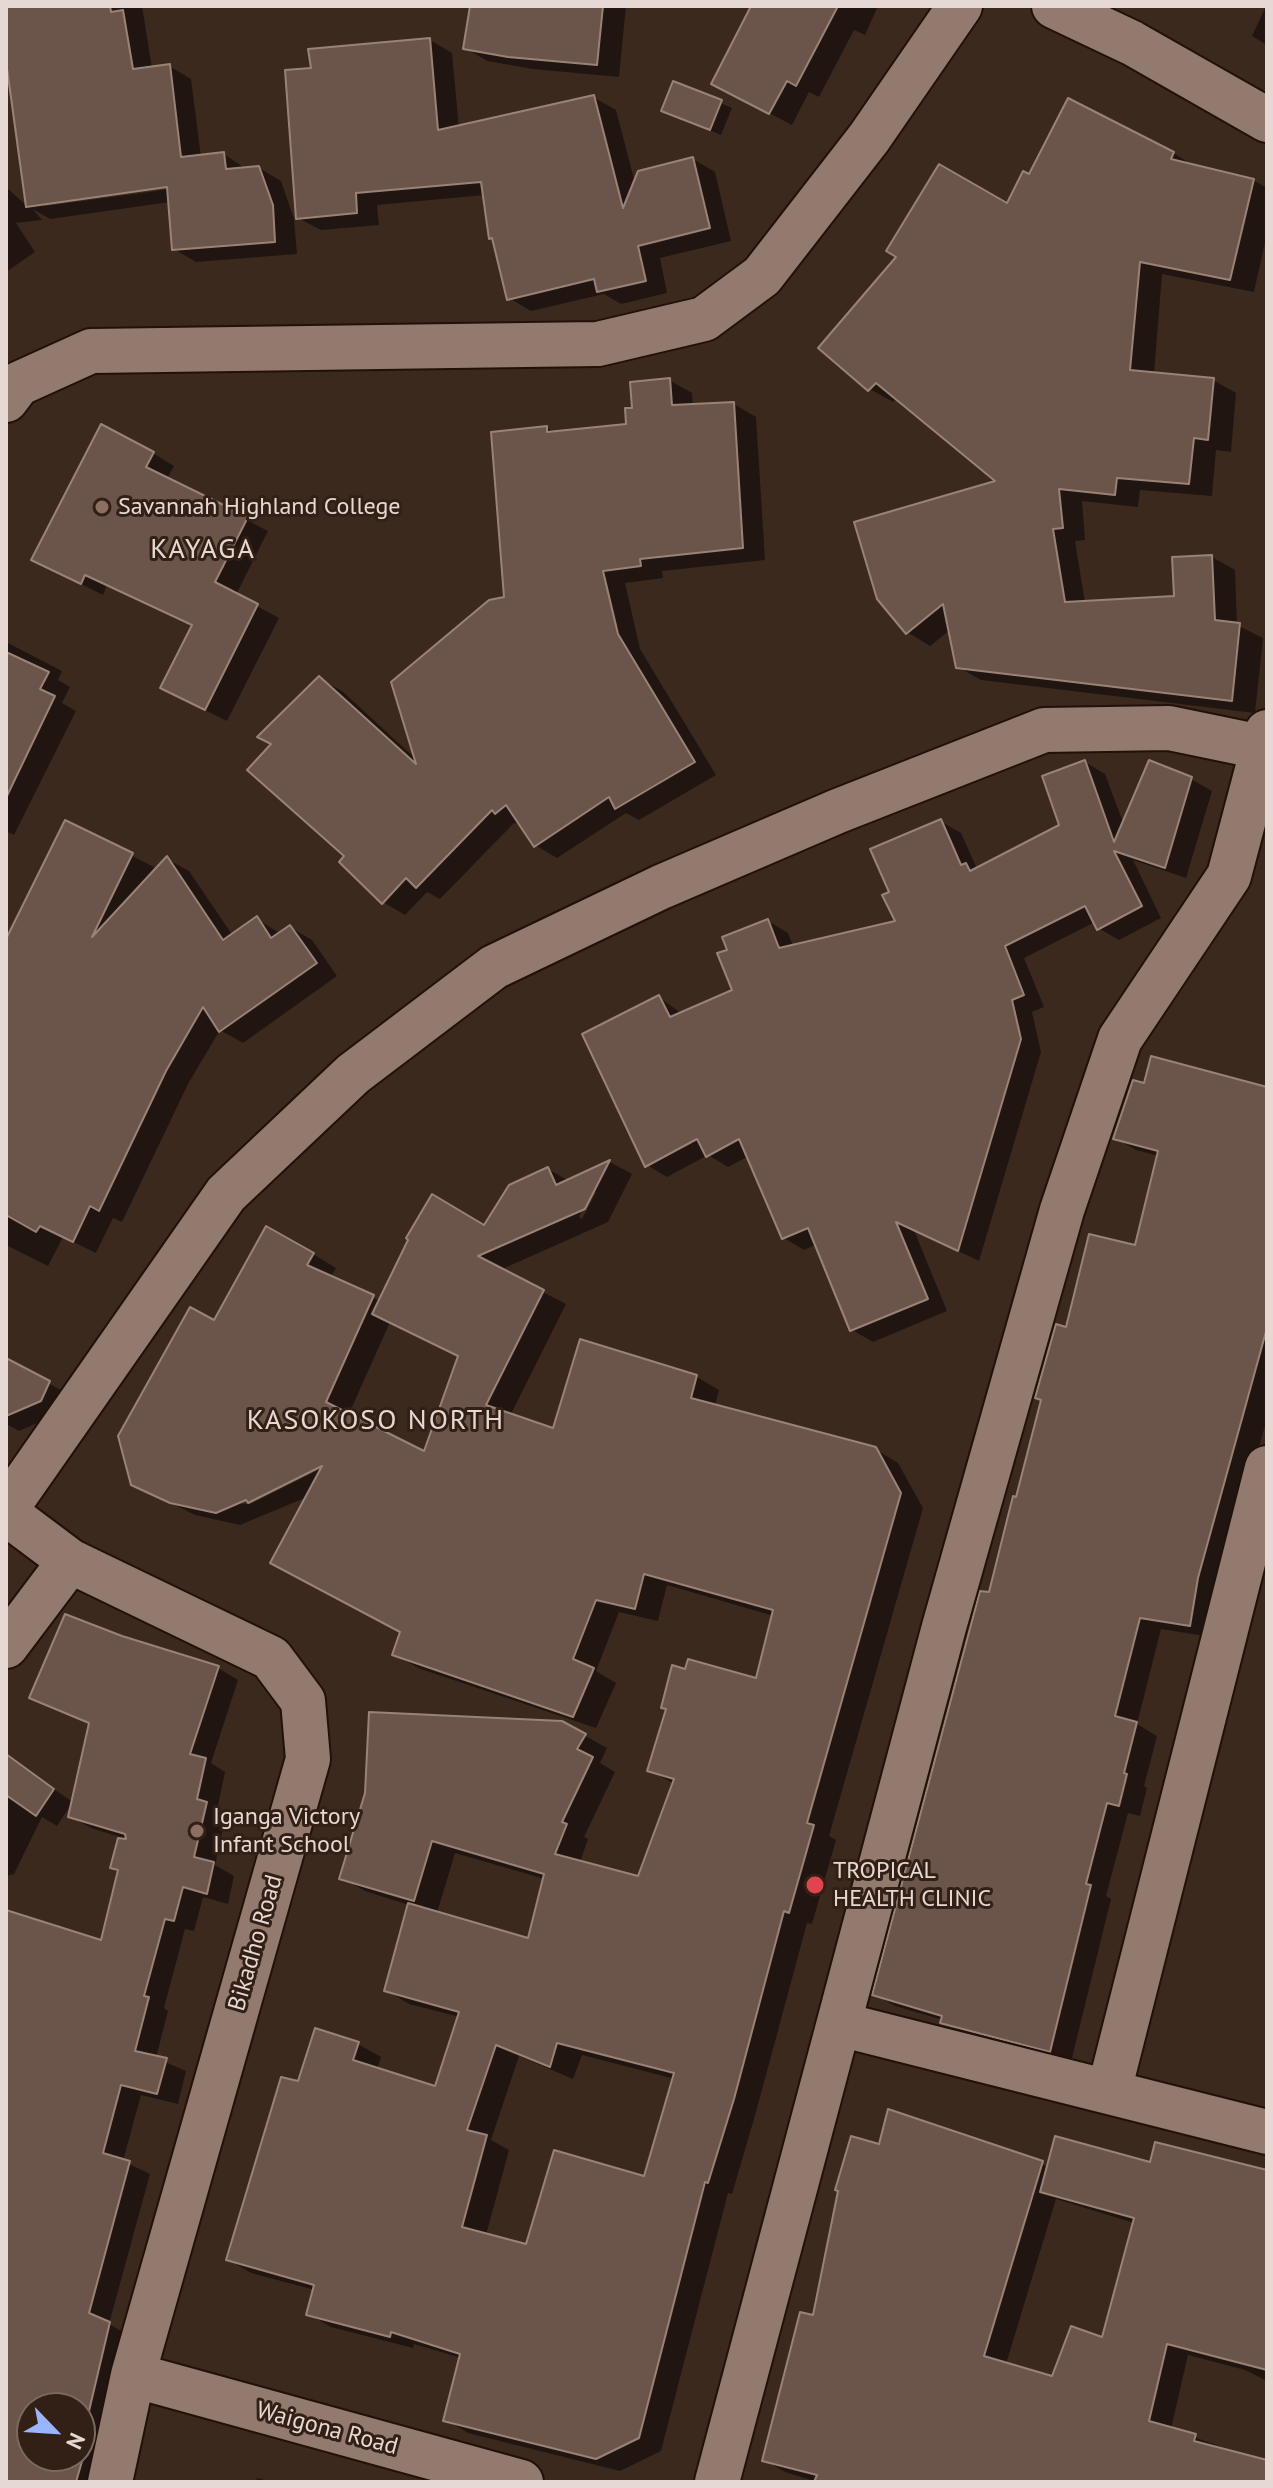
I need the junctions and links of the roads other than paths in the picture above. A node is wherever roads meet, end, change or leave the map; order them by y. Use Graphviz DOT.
graph roads {
  1 [pos="960,6"];
  2 [pos="1054,6"];
  3 [pos="1267,120"];
  4 [pos="6,400"];
  5 [pos="1264,740"];
  6 [pos="1267,1468"];
  7 [pos="6,1511"];
  8 [pos="70,1561"];
  9 [pos="6,1646"];
  10 [pos="839,2024"];
  11 [pos="1109,2091"];
  12 [pos="1267,2132"];
  13 [pos="133,2375"];
  14 [pos="110,2482"];
  15 [pos="521,2482"];
  16 [pos="717,2482"];
  1 -- 4 [label="street"];
  2 -- 3 [label="street"];
  5 -- 7 [label="street"];
  5 -- 10 [label="street"];
  6 -- 11 [label="street"];
  7 -- 8 [label="street, Bikadho Road"];
  8 -- 9 [label="street"];
  8 -- 13 [label="street, Bikadho Road"];
  10 -- 11 [label="street"];
  10 -- 16 [label="street"];
  11 -- 12 [label="street"];
  13 -- 14 [label="street, Bikadho Road"];
  13 -- 15 [label="street, Waigona Road"];
}
